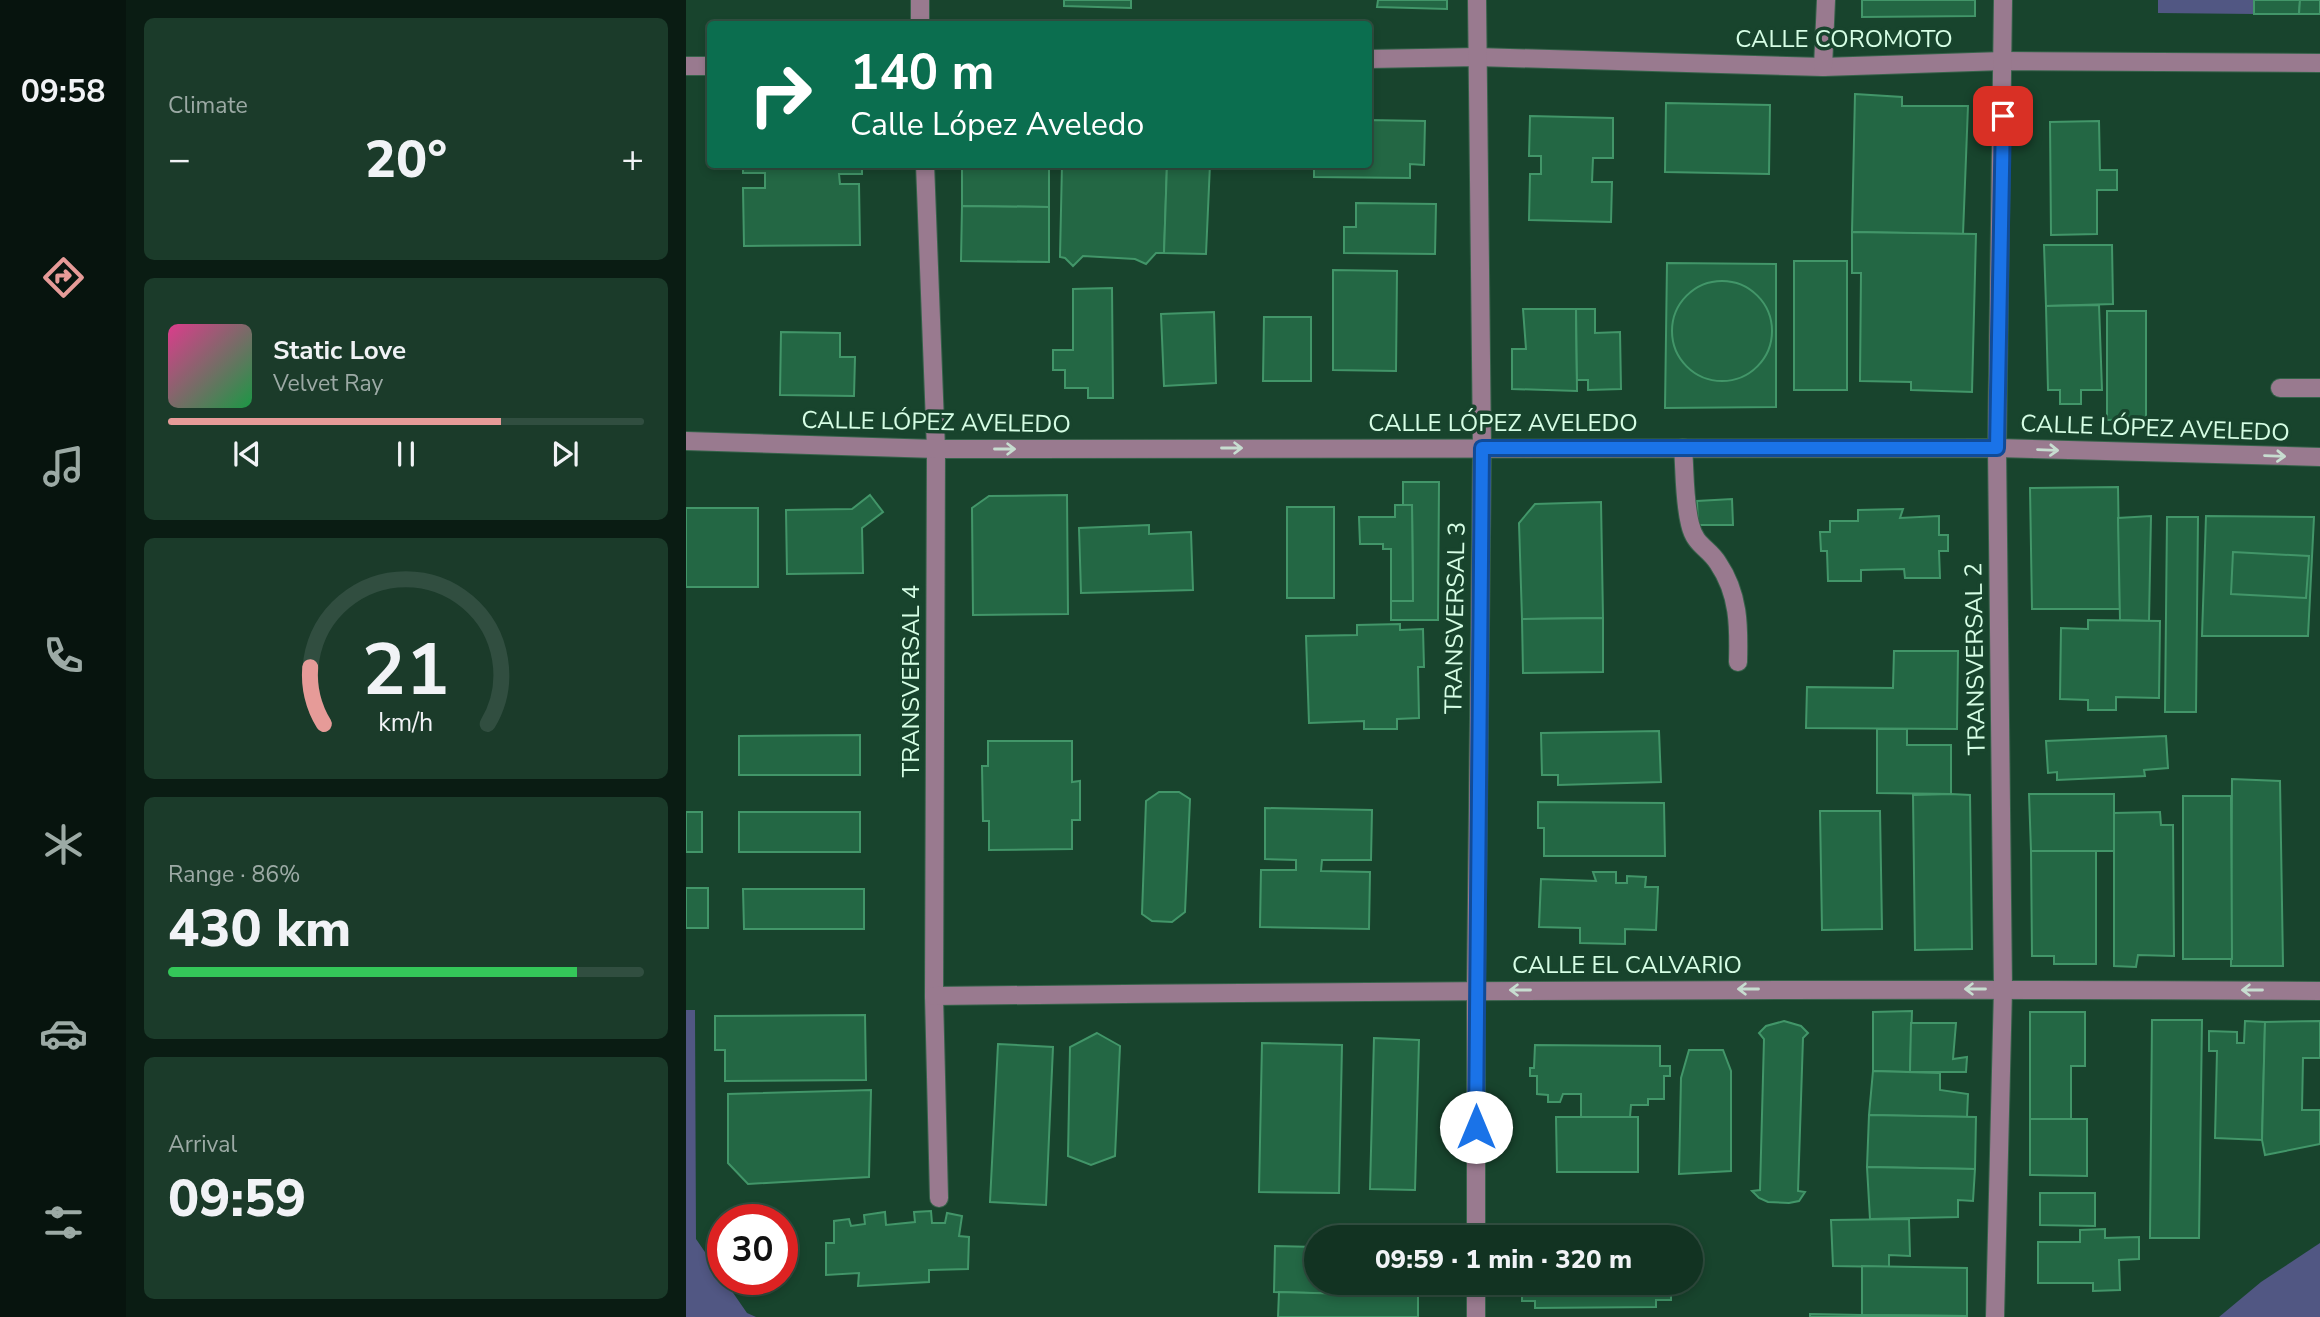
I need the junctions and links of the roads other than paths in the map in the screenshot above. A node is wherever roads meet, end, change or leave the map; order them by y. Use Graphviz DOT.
graph roads {
  1 [pos="920,0"];
  2 [pos="1477,0"];
  3 [pos="1826,0"];
  4 [pos="2003,0"];
  5 [pos="920,21"];
  6 [pos="1477,57"];
  7 [pos="1372,59"];
  8 [pos="2003,61"];
  9 [pos="2320,63"];
  10 [pos="686,66"];
  11 [pos="707,66"];
  12 [pos="1823,67"];
  13 [pos="925,168"];
  14 [pos="2280,388"];
  15 [pos="2320,388"];
  16 [pos="686,441"];
  17 [pos="1482,448"];
  18 [pos="1683,448"];
  19 [pos="1997,448"];
  20 [pos="936,449"];
  21 [pos="2320,457"];
  22 [pos="1738,662"];
  23 [pos="2003,989"];
  24 [pos="1476,990"];
  25 [pos="2320,991"];
  26 [pos="934,996"];
  27 [pos="939,1198"];
  28 [pos="1476,1225"];
  29 [pos="1476,1295"];
  30 [pos="1476,1317"];
  31 [pos="1995,1317"];
  1 -- 5 [label="street"];
  2 -- 6 [label="street, TRANSVERSAL 3"];
  3 -- 12 [label="street"];
  4 -- 8 [label="street, TRANSVERSAL 2"];
  6 -- 7 [label="street, CALLE COROMOTO"];
  6 -- 12 [label="street, CALLE COROMOTO"];
  6 -- 17 [label="street, TRANSVERSAL 3"];
  8 -- 9 [label="street, CALLE COROMOTO"];
  8 -- 12 [label="street, CALLE COROMOTO"];
  8 -- 19 [label="street, TRANSVERSAL 2"];
  10 -- 11 [label="street"];
  13 -- 20 [label="street, TRANSVERSAL 4"];
  14 -- 15 [label="street"];
  16 -- 20 [label="street, CALLE LÓPEZ AVELEDO"];
  17 -- 18 [label="street, CALLE LÓPEZ AVELEDO"];
  20 -- 17 [label="street, CALLE LÓPEZ AVELEDO, one-way"];
  17 -- 24 [label="street, TRANSVERSAL 3"];
  18 -- 19 [label="street, CALLE LÓPEZ AVELEDO"];
  18 -- 22 [label="street"];
  19 -- 21 [label="street, CALLE LÓPEZ AVELEDO, one-way"];
  19 -- 23 [label="street, TRANSVERSAL 2"];
  20 -- 26 [label="street, TRANSVERSAL 4"];
  23 -- 24 [label="street, CALLE EL CALVARIO, one-way"];
  25 -- 23 [label="street, CALLE EL CALVARIO, one-way"];
  23 -- 31 [label="street, TRANSVERSAL 2"];
  24 -- 26 [label="street, CALLE EL CALVARIO"];
  24 -- 28 [label="street, TRANSVERSAL 3"];
  26 -- 27 [label="street, TRANSVERSAL 4"];
  29 -- 30 [label="street"];
}
